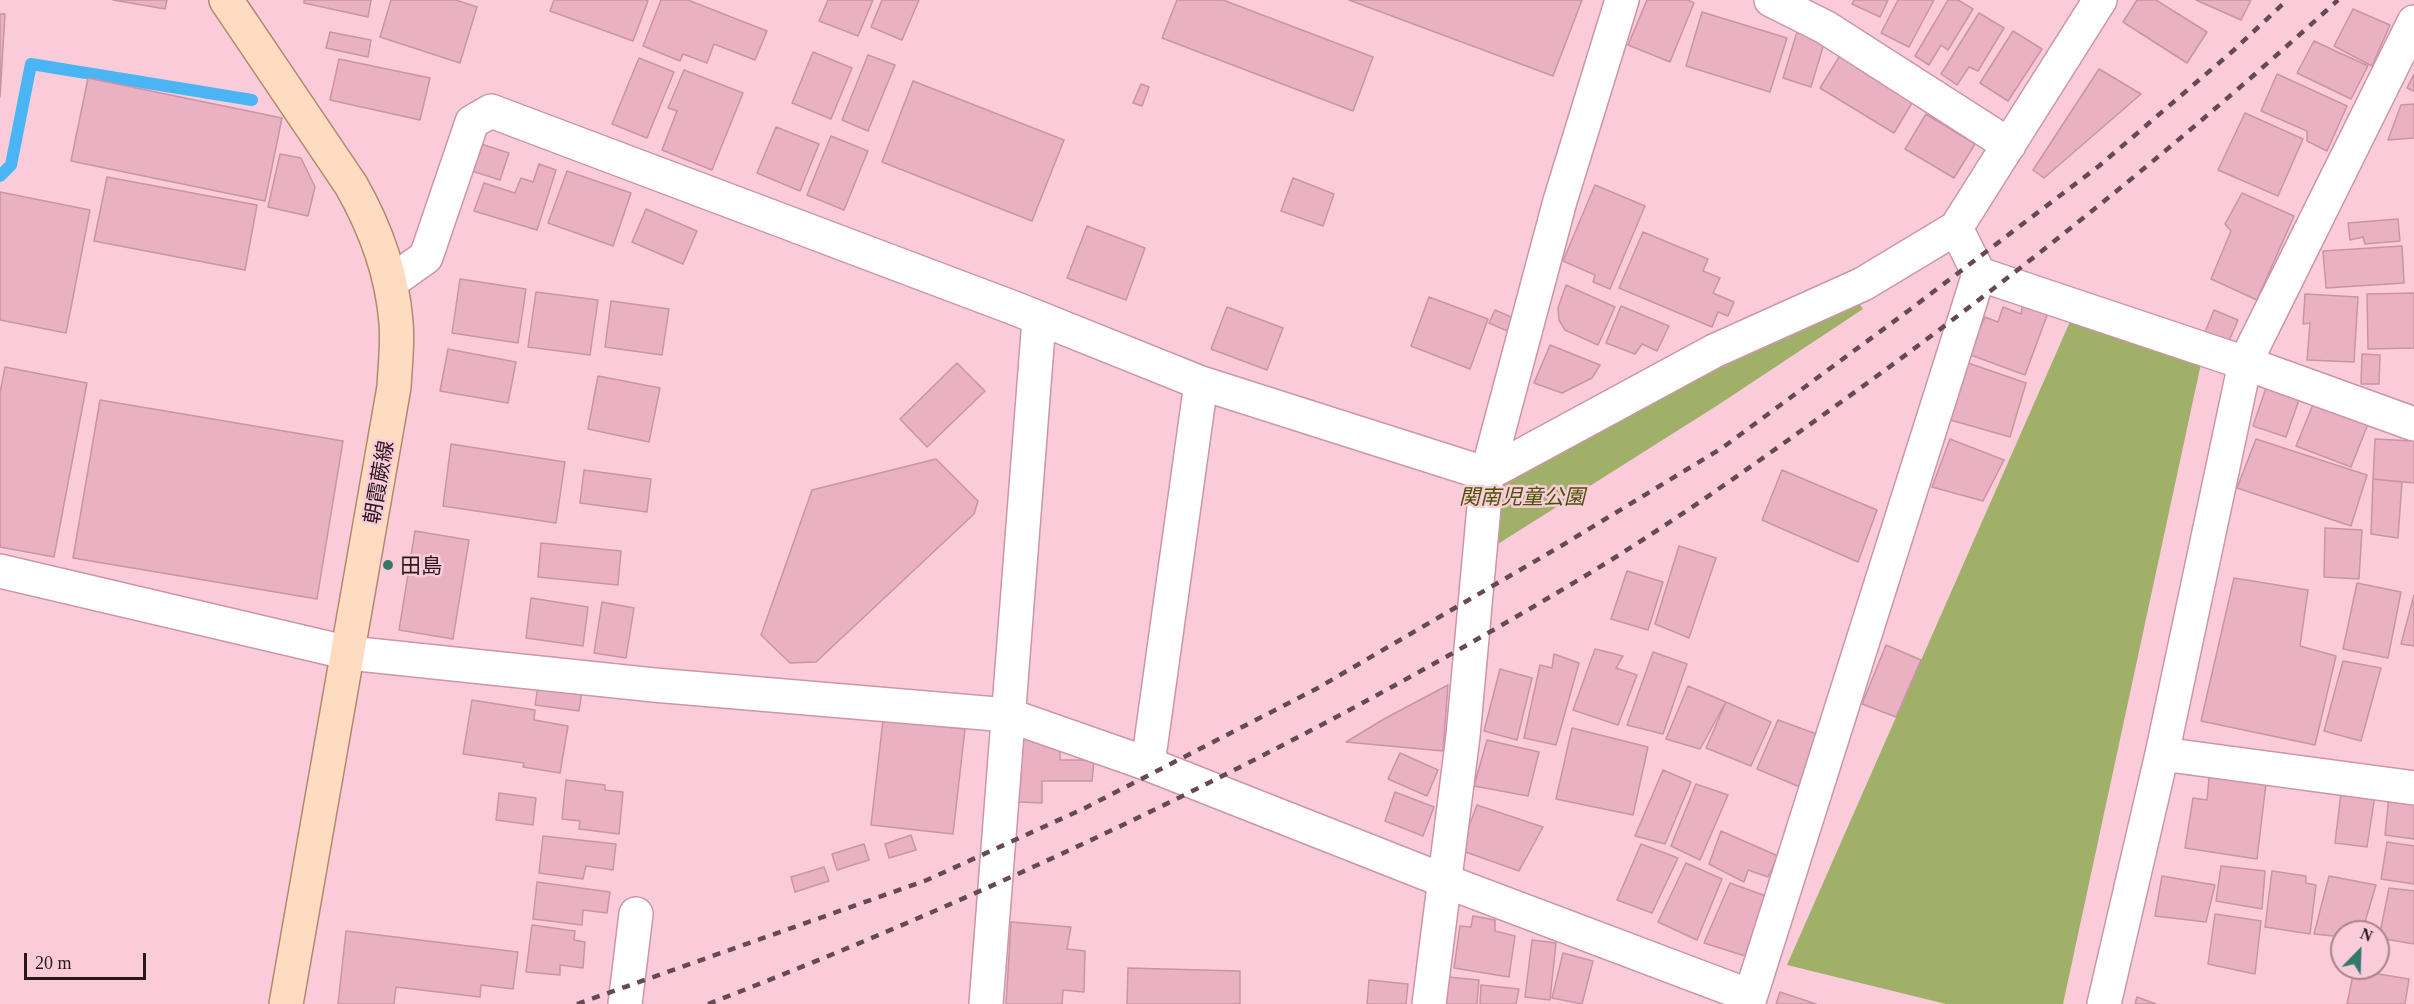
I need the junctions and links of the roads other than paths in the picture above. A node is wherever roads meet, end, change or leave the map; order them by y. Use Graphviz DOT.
graph roads {
  1 [pos="226,0"];
  2 [pos="1622,0"];
  3 [pos="1771,0"];
  4 [pos="2100,0"];
  5 [pos="2414,22"];
  6 [pos="2009,145"];
  7 [pos="1956,228"];
  8 [pos="1979,274"];
  9 [pos="391,282"];
  10 [pos="1039,320"];
  11 [pos="2245,363"];
  12 [pos="1201,383"];
  13 [pos="2414,424"];
  14 [pos="1487,474"];
  15 [pos="0,572"];
  16 [pos="349,652"];
  17 [pos="1008,716"];
  18 [pos="2162,754"];
  19 [pos="1148,764"];
  20 [pos="2414,788"];
  21 [pos="1445,881"];
  22 [pos="636,914"];
  23 [pos="1749,1000"];
  24 [pos="286,1004"];
  25 [pos="625,1004"];
  26 [pos="986,1004"];
  27 [pos="1429,1004"];
  28 [pos="2104,1004"];
  1 -- 9 [label="main road, 朝霞蕨線"];
  2 -- 14 [label="street"];
  3 -- 6 [label="street"];
  4 -- 6 [label="street"];
  5 -- 11 [label="street"];
  6 -- 7 [label="street"];
  7 -- 8 [label="street"];
  7 -- 14 [label="street"];
  8 -- 11 [label="street"];
  8 -- 23 [label="street"];
  9 -- 10 [label="street"];
  9 -- 16 [label="main road, 朝霞蕨線"];
  10 -- 12 [label="street"];
  10 -- 17 [label="street"];
  11 -- 13 [label="street"];
  11 -- 18 [label="street"];
  12 -- 14 [label="street"];
  12 -- 19 [label="street"];
  14 -- 21 [label="street"];
  15 -- 16 [label="street"];
  16 -- 17 [label="street"];
  16 -- 24 [label="main road, 朝霞蕨線"];
  17 -- 19 [label="street"];
  17 -- 26 [label="street"];
  18 -- 20 [label="street"];
  18 -- 28 [label="street"];
  19 -- 21 [label="street"];
  21 -- 23 [label="street"];
  21 -- 27 [label="street"];
  22 -- 25 [label="street"];
}
